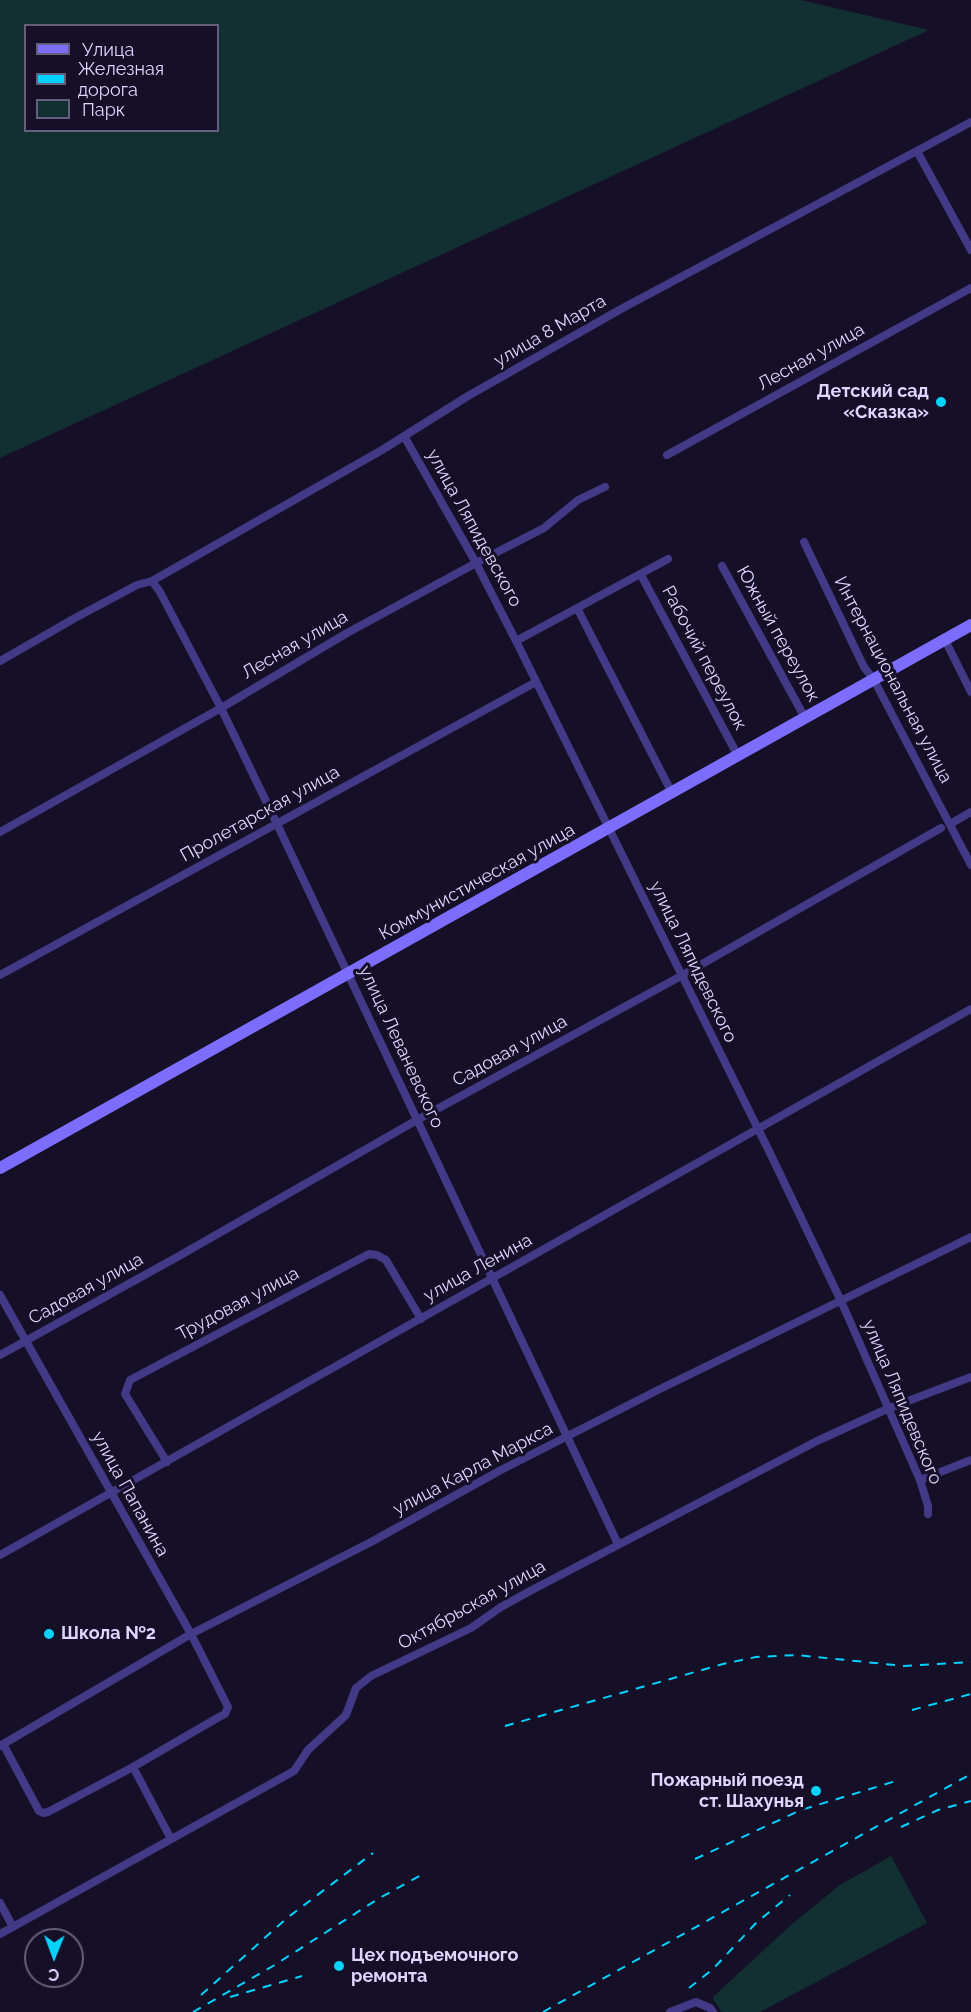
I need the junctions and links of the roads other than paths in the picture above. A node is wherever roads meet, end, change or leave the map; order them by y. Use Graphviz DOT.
graph roads {
  1 [pos="971,122"];
  2 [pos="917,151"];
  3 [pos="971,250"];
  4 [pos="971,288"];
  5 [pos="404,436"];
  6 [pos="667,455"];
  7 [pos="605,487"];
  8 [pos="804,542"];
  9 [pos="668,559"];
  10 [pos="476,563"];
  11 [pos="722,566"];
  12 [pos="641,574"];
  13 [pos="152,581"];
  14 [pos="577,608"];
  15 [pos="971,625"];
  16 [pos="945,640"];
  17 [pos="516,641"];
  18 [pos="0,661"];
  19 [pos="873,680"];
  20 [pos="536,682"];
  21 [pos="971,692"];
  22 [pos="220,708"];
  23 [pos="805,718"];
  24 [pos="738,756"];
  25 [pos="672,793"];
  26 [pos="971,812"];
  27 [pos="277,824"];
  28 [pos="950,824"];
  29 [pos="609,828"];
  30 [pos="941,828"];
  31 [pos="0,832"];
  32 [pos="971,865"];
  33 [pos="0,975"];
  34 [pos="348,975"];
  35 [pos="681,976"];
  36 [pos="971,1009"];
  37 [pos="417,1120"];
  38 [pos="757,1130"];
  39 [pos="0,1168"];
  40 [pos="971,1237"];
  41 [pos="493,1278"];
  42 [pos="0,1295"];
  43 [pos="841,1301"];
  44 [pos="421,1319"];
  45 [pos="25,1340"];
  46 [pos="0,1355"];
  47 [pos="971,1377"];
  48 [pos="887,1409"];
  49 [pos="569,1436"];
  50 [pos="971,1460"];
  51 [pos="167,1462"];
  52 [pos="920,1480"];
  53 [pos="112,1494"];
  54 [pos="927,1514"];
  55 [pos="618,1544"];
  56 [pos="0,1555"];
  57 [pos="191,1634"];
  58 [pos="1,1745"];
  59 [pos="133,1767"];
  60 [pos="171,1839"];
  61 [pos="0,1903"];
  62 [pos="13,1927"];
  63 [pos="0,1934"];
  64 [pos="670,2012"];
  65 [pos="713,2012"];
  1 -- 2 [label="street, улица 8 Марта"];
  2 -- 3 [label="street"];
  2 -- 5 [label="street, улица 8 Марта"];
  4 -- 6 [label="street, Лесная улица"];
  5 -- 10 [label="street, улица Ляпидевского"];
  5 -- 13 [label="street, улица 8 Марта"];
  7 -- 10 [label="street, Лесная улица"];
  8 -- 19 [label="street, Интернациональная улица"];
  9 -- 12 [label="street"];
  10 -- 17 [label="street, улица Ляпидевского"];
  10 -- 22 [label="street, Лесная улица"];
  11 -- 23 [label="street, Южный переулок"];
  12 -- 14 [label="street"];
  12 -- 24 [label="street, Рабочий переулок"];
  13 -- 18 [label="street"];
  13 -- 22 [label="street, улица Леваневского"];
  14 -- 17 [label="street"];
  14 -- 25 [label="street"];
  15 -- 16 [label="street, Коммунистическая улица"];
  16 -- 19 [label="street, Коммунистическая улица"];
  16 -- 21 [label="street"];
  17 -- 20 [label="street, улица Ляпидевского"];
  19 -- 23 [label="street, Коммунистическая улица"];
  19 -- 28 [label="street, Интернациональная улица"];
  20 -- 27 [label="street, Пролетарская улица"];
  20 -- 29 [label="street, улица Ляпидевского"];
  22 -- 27 [label="street, улица Леваневского"];
  22 -- 31 [label="street, Лесная улица"];
  23 -- 24 [label="street, Коммунистическая улица"];
  24 -- 25 [label="street, Коммунистическая улица"];
  25 -- 29 [label="street, Коммунистическая улица"];
  26 -- 28 [label="street"];
  27 -- 33 [label="street, Пролетарская улица"];
  27 -- 34 [label="street, улица Леваневского"];
  28 -- 32 [label="street, Интернациональная улица"];
  29 -- 34 [label="street, Коммунистическая улица"];
  29 -- 35 [label="street, улица Ляпидевского"];
  30 -- 35 [label="street, Садовая улица"];
  34 -- 37 [label="street, улица Леваневского"];
  34 -- 39 [label="street, Коммунистическая улица"];
  35 -- 37 [label="street, Садовая улица"];
  35 -- 38 [label="street, улица Ляпидевского"];
  36 -- 38 [label="street, улица Ленина"];
  37 -- 41 [label="street, улица Леваневского"];
  37 -- 45 [label="street, Садовая улица"];
  38 -- 41 [label="street, улица Ленина"];
  38 -- 43 [label="street, улица Ляпидевского"];
  40 -- 43 [label="street, улица Карла Маркса"];
  41 -- 44 [label="street, улица Ленина"];
  41 -- 49 [label="street, улица Леваневского"];
  42 -- 45 [label="street, улица Папанина"];
  43 -- 48 [label="street, улица Ляпидевского"];
  43 -- 49 [label="street, улица Карла Маркса"];
  44 -- 51 [label="street, улица Ленина"];
  44 -- 51 [label="street, Трудовая улица"];
  45 -- 46 [label="street, Садовая улица"];
  45 -- 53 [label="street, улица Папанина"];
  47 -- 48 [label="street, Октябрьская улица"];
  48 -- 52 [label="street, улица Ляпидевского"];
  48 -- 55 [label="street, Октябрьская улица"];
  49 -- 55 [label="street, улица Леваневского"];
  49 -- 57 [label="street, улица Карла Маркса"];
  50 -- 52 [label="street"];
  51 -- 53 [label="street, улица Ленина"];
  52 -- 54 [label="street, улица Ляпидевского"];
  53 -- 56 [label="street, улица Ленина"];
  53 -- 57 [label="street, улица Папанина"];
  55 -- 60 [label="street, Октябрьская улица"];
  57 -- 58 [label="street, улица Карла Маркса"];
  57 -- 59 [label="street, улица Папанина"];
  58 -- 59 [label="street"];
  59 -- 60 [label="street"];
  60 -- 62 [label="street, Октябрьская улица"];
  61 -- 62 [label="street"];
  62 -- 63 [label="street, Октябрьская улица"];
  64 -- 65 [label="street"];
}
